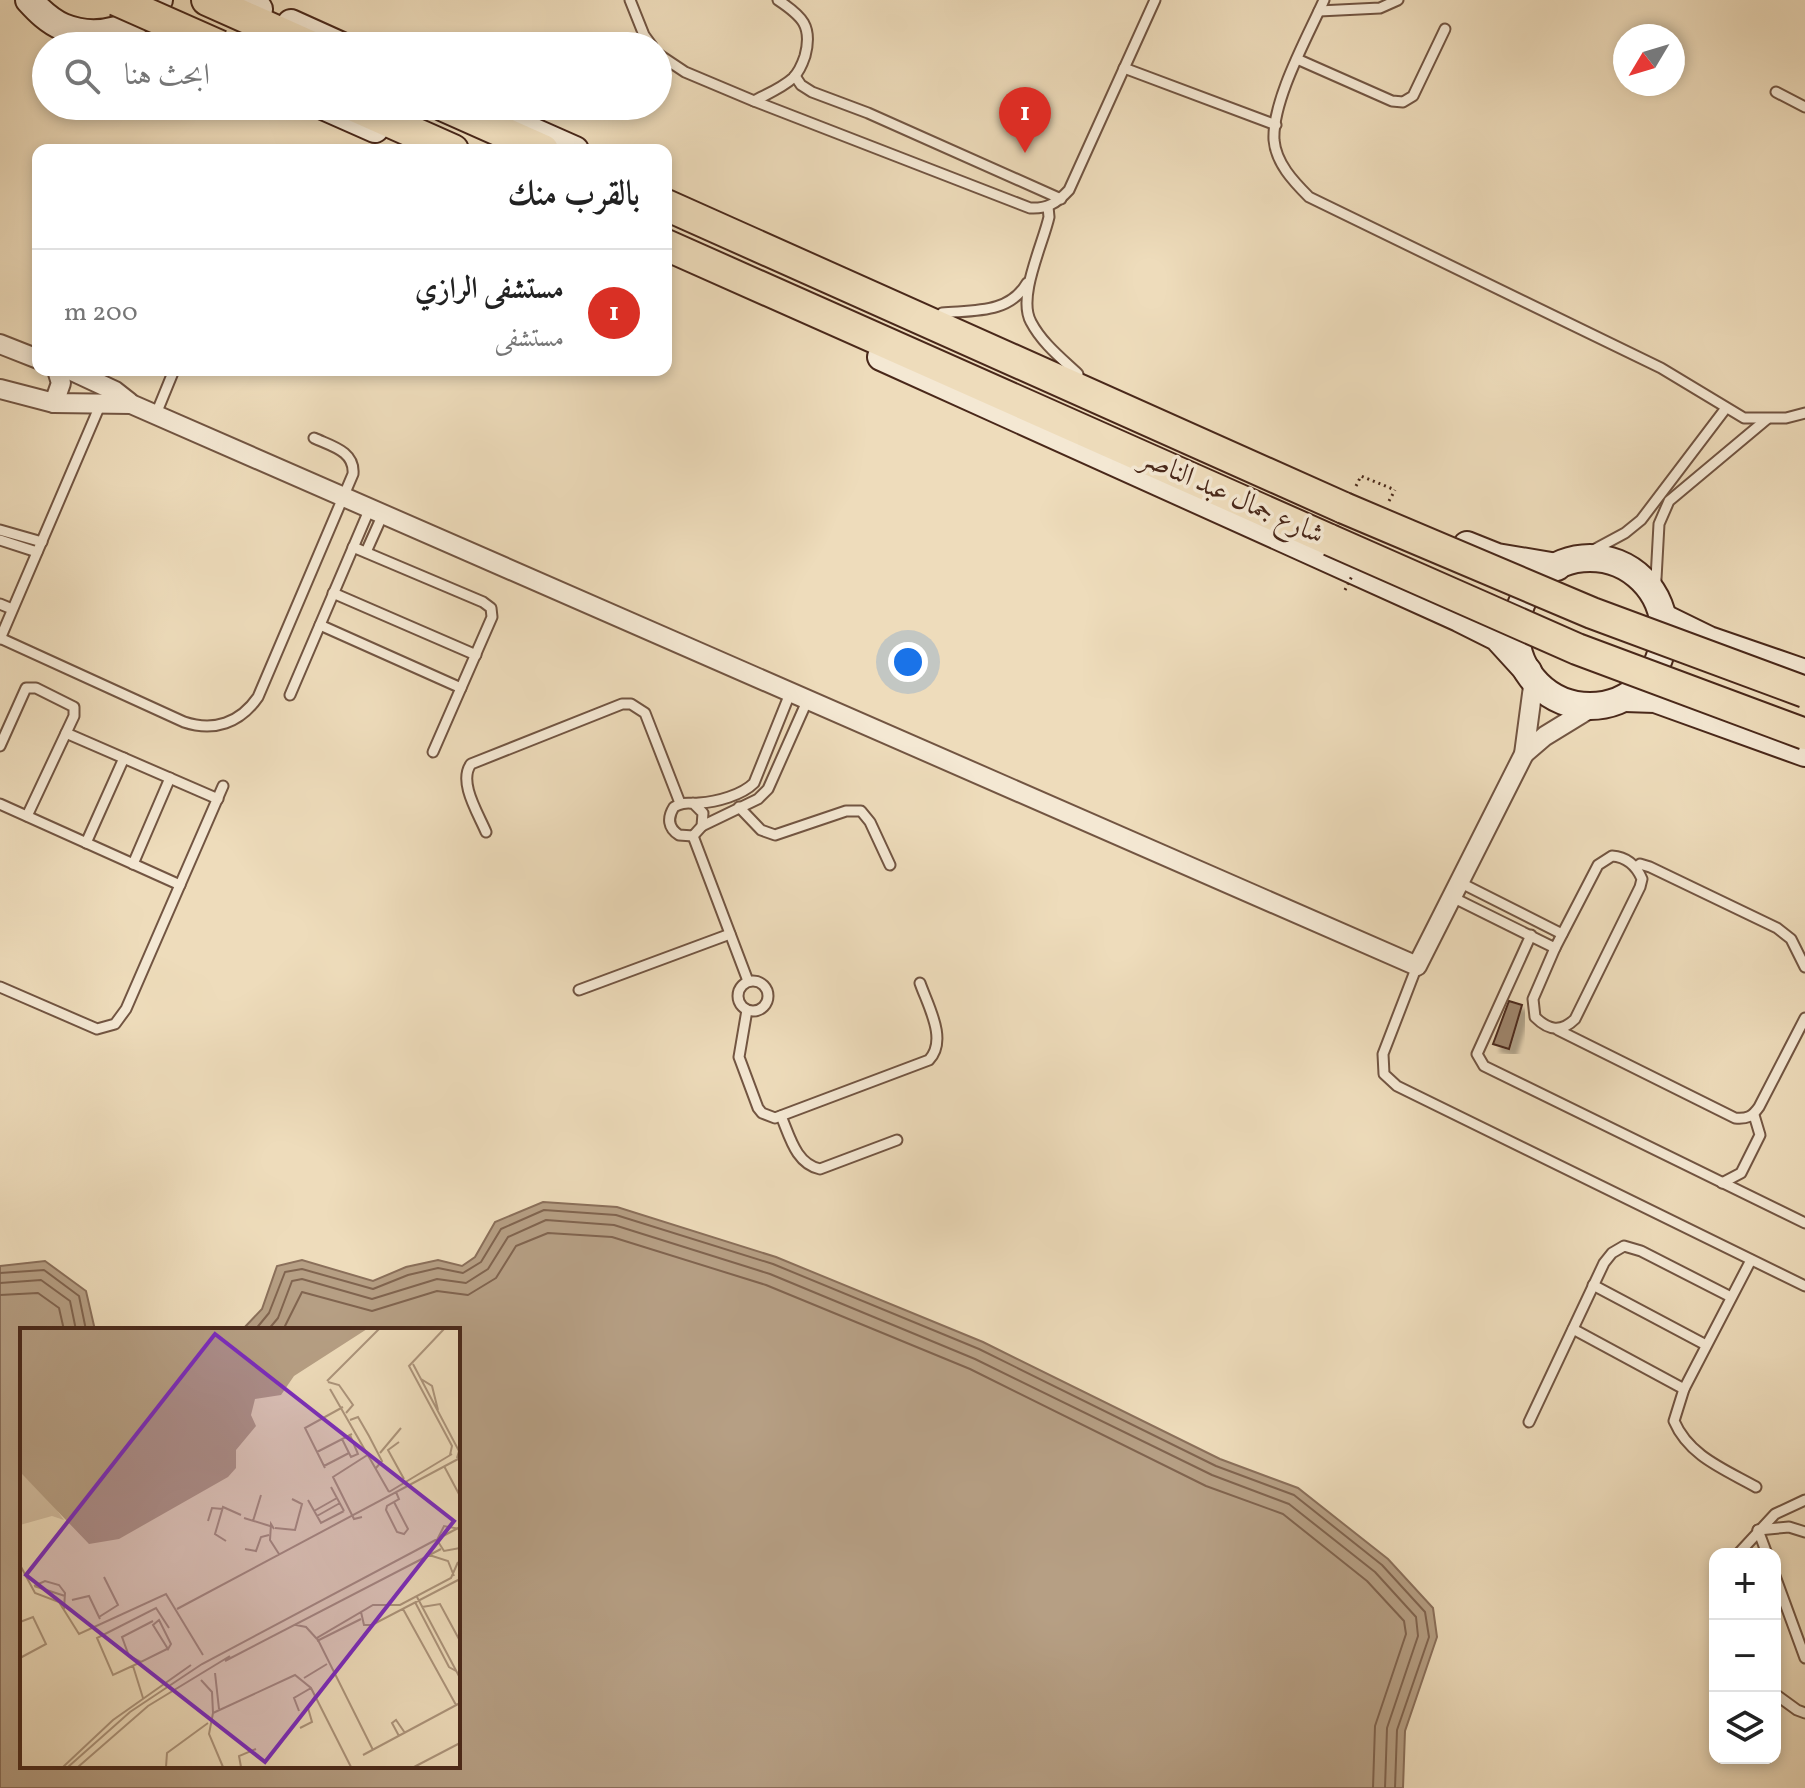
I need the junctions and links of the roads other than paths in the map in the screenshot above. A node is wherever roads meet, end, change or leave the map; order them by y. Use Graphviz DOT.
graph roads {
  1 [pos="29,0"];
  2 [pos="159,0"];
  3 [pos="207,0"];
  4 [pos="630,0"];
  5 [pos="778,0"];
  6 [pos="1155,0"];
  7 [pos="1324,0"];
  8 [pos="1398,0"];
  9 [pos="250,3"];
  10 [pos="1319,11"];
  11 [pos="122,13"];
  12 [pos="1445,29"];
  13 [pos="81,32"];
  14 [pos="108,32"];
  15 [pos="160,32"];
  16 [pos="178,32"];
  17 [pos="279,32"];
  18 [pos="312,32"];
  19 [pos="643,32"];
  20 [pos="1297,59"];
  21 [pos="672,63"];
  22 [pos="1124,68"];
  23 [pos="795,76"];
  24 [pos="1776,92"];
  25 [pos="754,101"];
  26 [pos="1805,107"];
  27 [pos="354,120"];
  28 [pos="386,120"];
  29 [pos="476,120"];
  30 [pos="508,120"];
  31 [pos="1276,125"];
  32 [pos="408,144"];
  33 [pos="440,144"];
  34 [pos="530,144"];
  35 [pos="562,144"];
  36 [pos="672,194"];
  37 [pos="1061,199"];
  38 [pos="1048,207"];
  39 [pos="672,208"];
  40 [pos="672,248"];
  41 [pos="672,263"];
  42 [pos="1032,274"];
  43 [pos="942,313"];
  44 [pos="0,344"];
  45 [pos="32,357"];
  46 [pos="1078,374"];
  47 [pos="66,376"];
  48 [pos="81,376"];
  49 [pos="172,376"];
  50 [pos="0,389"];
  51 [pos="101,402"];
  52 [pos="54,403"];
  53 [pos="131,404"];
  54 [pos="1726,408"];
  55 [pos="1805,413"];
  56 [pos="156,414"];
  57 [pos="1767,419"];
  58 [pos="314,438"];
  59 [pos="344,496"];
  60 [pos="377,511"];
  61 [pos="0,530"];
  62 [pos="0,540"];
  63 [pos="42,542"];
  64 [pos="353,547"];
  65 [pos="37,552"];
  66 [pos="366,552"];
  67 [pos="1565,564"];
  68 [pos="333,593"];
  69 [pos="0,604"];
  70 [pos="1658,607"];
  71 [pos="12,609"];
  72 [pos="320,625"];
  73 [pos="0,638"];
  74 [pos="476,655"];
  75 [pos="1805,673"];
  76 [pos="1531,675"];
  77 [pos="461,688"];
  78 [pos="1805,692"];
  79 [pos="290,695"];
  80 [pos="799,695"];
  81 [pos="1625,698"];
  82 [pos="1594,706"];
  83 [pos="66,733"];
  84 [pos="1805,734"];
  85 [pos="0,746"];
  86 [pos="433,752"];
  87 [pos="1805,753"];
  88 [pos="1524,754"];
  89 [pos="124,758"];
  90 [pos="170,778"];
  91 [pos="223,786"];
  92 [pos="218,799"];
  93 [pos="680,803"];
  94 [pos="693,803"];
  95 [pos="0,804"];
  96 [pos="739,807"];
  97 [pos="27,816"];
  98 [pos="702,826"];
  99 [pos="486,832"];
  100 [pos="693,836"];
  101 [pos="86,843"];
  102 [pos="133,864"];
  103 [pos="890,865"];
  104 [pos="1636,867"];
  105 [pos="180,885"];
  106 [pos="1456,890"];
  107 [pos="730,934"];
  108 [pos="1562,934"];
  109 [pos="1531,935"];
  110 [pos="1791,939"];
  111 [pos="1805,946"];
  112 [pos="1555,948"];
  113 [pos="1417,966"];
  114 [pos="1805,967"];
  115 [pos="748,981"];
  116 [pos="920,983"];
  117 [pos="0,987"];
  118 [pos="579,990"];
  119 [pos="747,1010"];
  120 [pos="1805,1018"];
  121 [pos="1558,1030"];
  122 [pos="1754,1115"];
  123 [pos="781,1116"];
  124 [pos="897,1140"];
  125 [pos="1722,1183"];
  126 [pos="1805,1223"];
  127 [pos="1751,1260"];
  128 [pos="1593,1285"];
  129 [pos="1805,1286"];
  130 [pos="1731,1297"];
  131 [pos="1573,1329"];
  132 [pos="1706,1345"];
  133 [pos="1684,1389"];
  134 [pos="1529,1422"];
  135 [pos="1756,1487"];
  136 [pos="1805,1500"];
  137 [pos="1758,1530"];
  138 [pos="1805,1532"];
  139 [pos="1743,1548"];
  140 [pos="1765,1548"];
  141 [pos="1781,1592"];
  142 [pos="1805,1658"];
  143 [pos="1781,1698"];
  144 [pos="1805,1713"];
  1 -- 13 [label="main road"];
  2 -- 11 [label="main road"];
  3 -- 17 [label="highway"];
  4 -- 19 [label="lane"];
  5 -- 23 [label="lane"];
  6 -- 22 [label="lane"];
  7 -- 10 [label="lane"];
  8 -- 10 [label="lane"];
  9 -- 18 [label="main road"];
  10 -- 20 [label="lane"];
  11 -- 14 [label="main road"];
  11 -- 15 [label="main road"];
  11 -- 16 [label="highway, bridge"];
  12 -- 20 [label="lane"];
  20 -- 31 [label="lane"];
  21 -- 25 [label="lane"];
  22 -- 31 [label="lane"];
  22 -- 37 [label="lane"];
  23 -- 25 [label="lane"];
  23 -- 37 [label="lane"];
  24 -- 26 [label="lane"];
  25 -- 38 [label="lane"];
  27 -- 32 [label="main road"];
  28 -- 33 [label="highway"];
  29 -- 34 [label="highway"];
  30 -- 35 [label="main road"];
  31 -- 54 [label="lane"];
  36 -- 43 [label="main road"];
  37 -- 38 [label="lane"];
  38 -- 42 [label="lane"];
  39 -- 78 [label="highway, شارع جمال عبد الناصر, bridge"];
  40 -- 84 [label="highway, شارع جمال عبد الناصر, bridge"];
  41 -- 76 [label="main road"];
  42 -- 43 [label="lane"];
  42 -- 46 [label="lane"];
  43 -- 46 [label="main road"];
  44 -- 45 [label="street"];
  46 -- 67 [label="main road"];
  47 -- 52 [label="street"];
  48 -- 53 [label="street"];
  49 -- 56 [label="lane"];
  50 -- 52 [label="street"];
  51 -- 52 [label="street"];
  51 -- 53 [label="street"];
  51 -- 63 [label="lane"];
  53 -- 56 [label="street"];
  54 -- 57 [label="lane"];
  54 -- 67 [label="lane"];
  55 -- 57 [label="lane"];
  56 -- 59 [label="street"];
  57 -- 70 [label="lane"];
  58 -- 59 [label="lane"];
  59 -- 60 [label="street"];
  59 -- 73 [label="lane"];
  60 -- 64 [label="lane"];
  60 -- 66 [label="lane"];
  60 -- 80 [label="street"];
  61 -- 63 [label="lane"];
  62 -- 65 [label="lane"];
  63 -- 65 [label="lane"];
  64 -- 66 [label="lane"];
  64 -- 68 [label="lane"];
  65 -- 71 [label="lane"];
  66 -- 74 [label="lane"];
  67 -- 70 [label="main road"];
  67 -- 76 [label="main road"];
  68 -- 72 [label="lane"];
  68 -- 74 [label="lane"];
  69 -- 71 [label="lane"];
  70 -- 75 [label="main road"];
  70 -- 81 [label="main road"];
  71 -- 73 [label="lane"];
  72 -- 77 [label="lane"];
  72 -- 79 [label="lane"];
  74 -- 77 [label="lane"];
  76 -- 82 [label="main road"];
  76 -- 88 [label="street"];
  77 -- 86 [label="lane"];
  80 -- 94 [label="lane"];
  80 -- 96 [label="lane"];
  80 -- 113 [label="street"];
  81 -- 82 [label="main road"];
  81 -- 87 [label="main road"];
  82 -- 88 [label="street"];
  83 -- 85 [label="lane"];
  83 -- 89 [label="lane"];
  83 -- 97 [label="lane"];
  88 -- 106 [label="street"];
  89 -- 90 [label="lane"];
  89 -- 101 [label="lane"];
  90 -- 92 [label="lane"];
  90 -- 102 [label="lane"];
  91 -- 92 [label="lane"];
  92 -- 105 [label="lane"];
  93 -- 94 [label="lane"];
  93 -- 99 [label="lane"];
  93 -- 100 [label="lane"];
  94 -- 98 [label="lane"];
  95 -- 97 [label="lane"];
  96 -- 98 [label="lane"];
  96 -- 103 [label="lane"];
  97 -- 101 [label="lane"];
  98 -- 100 [label="lane"];
  100 -- 107 [label="lane"];
  101 -- 102 [label="lane"];
  102 -- 105 [label="lane"];
  104 -- 108 [label="lane"];
  104 -- 110 [label="lane"];
  104 -- 121 [label="lane"];
  105 -- 117 [label="lane"];
  106 -- 108 [label="lane"];
  106 -- 109 [label="lane"];
  106 -- 113 [label="street"];
  107 -- 115 [label="lane"];
  107 -- 118 [label="lane"];
  108 -- 112 [label="lane"];
  109 -- 112 [label="lane"];
  109 -- 125 [label="lane"];
  110 -- 111 [label="lane"];
  110 -- 114 [label="lane"];
  112 -- 121 [label="lane"];
  113 -- 127 [label="lane"];
  115 -- 119 [label="lane"];
  115 -- 119 [label="lane"];
  116 -- 123 [label="lane"];
  119 -- 123 [label="lane"];
  120 -- 122 [label="lane"];
  121 -- 122 [label="lane"];
  122 -- 125 [label="lane"];
  123 -- 124 [label="lane"];
  125 -- 126 [label="lane"];
  127 -- 129 [label="lane"];
  127 -- 130 [label="lane"];
  128 -- 130 [label="lane"];
  128 -- 131 [label="lane"];
  128 -- 132 [label="lane"];
  130 -- 132 [label="lane"];
  131 -- 133 [label="lane"];
  131 -- 134 [label="lane"];
  132 -- 133 [label="lane"];
  133 -- 135 [label="lane"];
  136 -- 137 [label="lane"];
  137 -- 138 [label="lane"];
  137 -- 139 [label="lane"];
  137 -- 140 [label="lane"];
  141 -- 142 [label="lane"];
  143 -- 144 [label="lane"];
}
